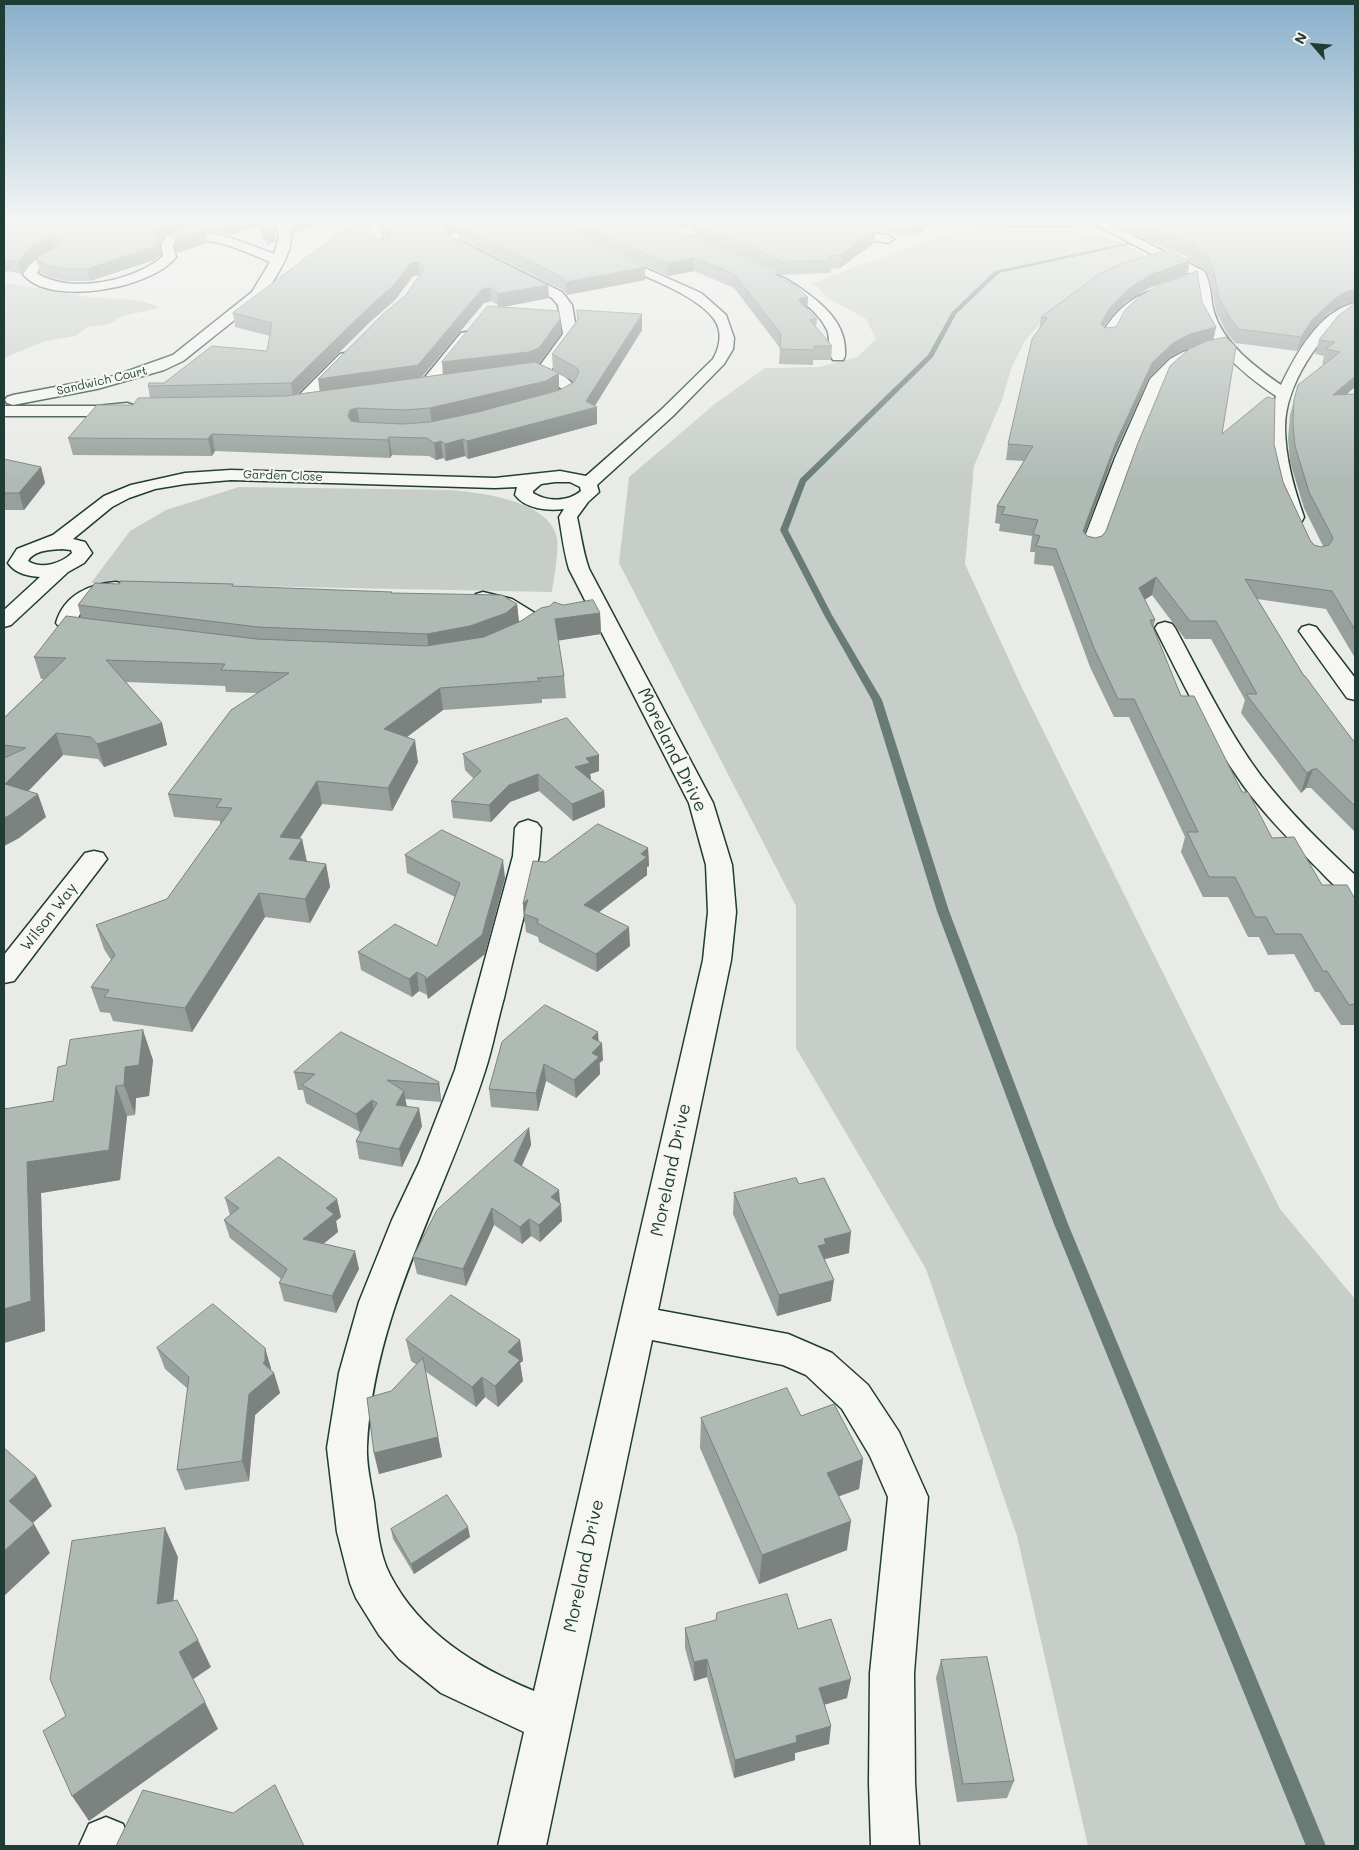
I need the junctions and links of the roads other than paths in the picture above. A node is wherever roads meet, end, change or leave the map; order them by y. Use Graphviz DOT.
graph roads {
  1 [pos="240,308"];
  2 [pos="566,308"];
  3 [pos="710,308"];
  4 [pos="817,308"];
  5 [pos="1130,308"];
  6 [pos="1205,308"];
  7 [pos="1352,308"];
  8 [pos="478,321"];
  9 [pos="1107,337"];
  10 [pos="1227,344"];
  11 [pos="357,345"];
  12 [pos="838,357"];
  13 [pos="539,371"];
  14 [pos="493,377"];
  15 [pos="445,383"];
  16 [pos="1284,394"];
  17 [pos="328,400"];
  18 [pos="4,401"];
  19 [pos="140,408"];
  20 [pos="526,409"];
  21 [pos="4,411"];
  22 [pos="604,468"];
  23 [pos="567,477"];
  24 [pos="529,486"];
  25 [pos="570,501"];
  26 [pos="82,523"];
  27 [pos="1303,532"];
  28 [pos="44,546"];
  29 [pos="78,546"];
  30 [pos="4,547"];
  31 [pos="1090,547"];
  32 [pos="19,567"];
  33 [pos="61,568"];
  34 [pos="138,589"];
  35 [pos="32,593"];
  36 [pos="465,597"];
  37 [pos="4,621"];
  38 [pos="534,625"];
  39 [pos="1165,628"];
  40 [pos="1309,631"];
  41 [pos="116,636"];
  42 [pos="1355,693"];
  43 [pos="528,828"];
  44 [pos="94,859"];
  45 [pos="1355,889"];
  46 [pos="4,974"];
  47 [pos="638,1322"];
  48 [pos="550,1720"];
  49 [pos="522,1846"];
  50 [pos="895,1846"];
  1 -- 18 [label="street, Sandwich Court"];
  2 -- 13 [label="street"];
  3 -- 22 [label="street"];
  4 -- 12 [label="street"];
  5 -- 9 [label="street"];
  6 -- 10 [label="street"];
  7 -- 16 [label="street"];
  8 -- 15 [label="street"];
  10 -- 16 [label="street"];
  10 -- 31 [label="street"];
  11 -- 17 [label="street"];
  13 -- 14 [label="street"];
  13 -- 20 [label="street"];
  16 -- 27 [label="street"];
  19 -- 21 [label="street"];
  22 -- 23 [label="street"];
  22 -- 25 [label="street"];
  23 -- 24 [label="street"];
  23 -- 25 [label="street"];
  24 -- 25 [label="street"];
  24 -- 26 [label="street, Garden Close"];
  25 -- 47 [label="street, Moreland Drive"];
  26 -- 28 [label="street, Garden Close"];
  26 -- 29 [label="street"];
  28 -- 29 [label="street"];
  28 -- 30 [label="street"];
  28 -- 32 [label="street, Garden Close"];
  29 -- 33 [label="street"];
  32 -- 33 [label="street"];
  32 -- 35 [label="street"];
  33 -- 35 [label="street"];
  34 -- 41 [label="street"];
  35 -- 37 [label="street"];
  36 -- 38 [label="street"];
  39 -- 45 [label="street"];
  40 -- 42 [label="street"];
  43 -- 48 [label="street"];
  44 -- 46 [label="street, Wilson Way"];
  47 -- 48 [label="street, Moreland Drive"];
  47 -- 50 [label="street"];
  48 -- 49 [label="street, Moreland Drive"];
}
